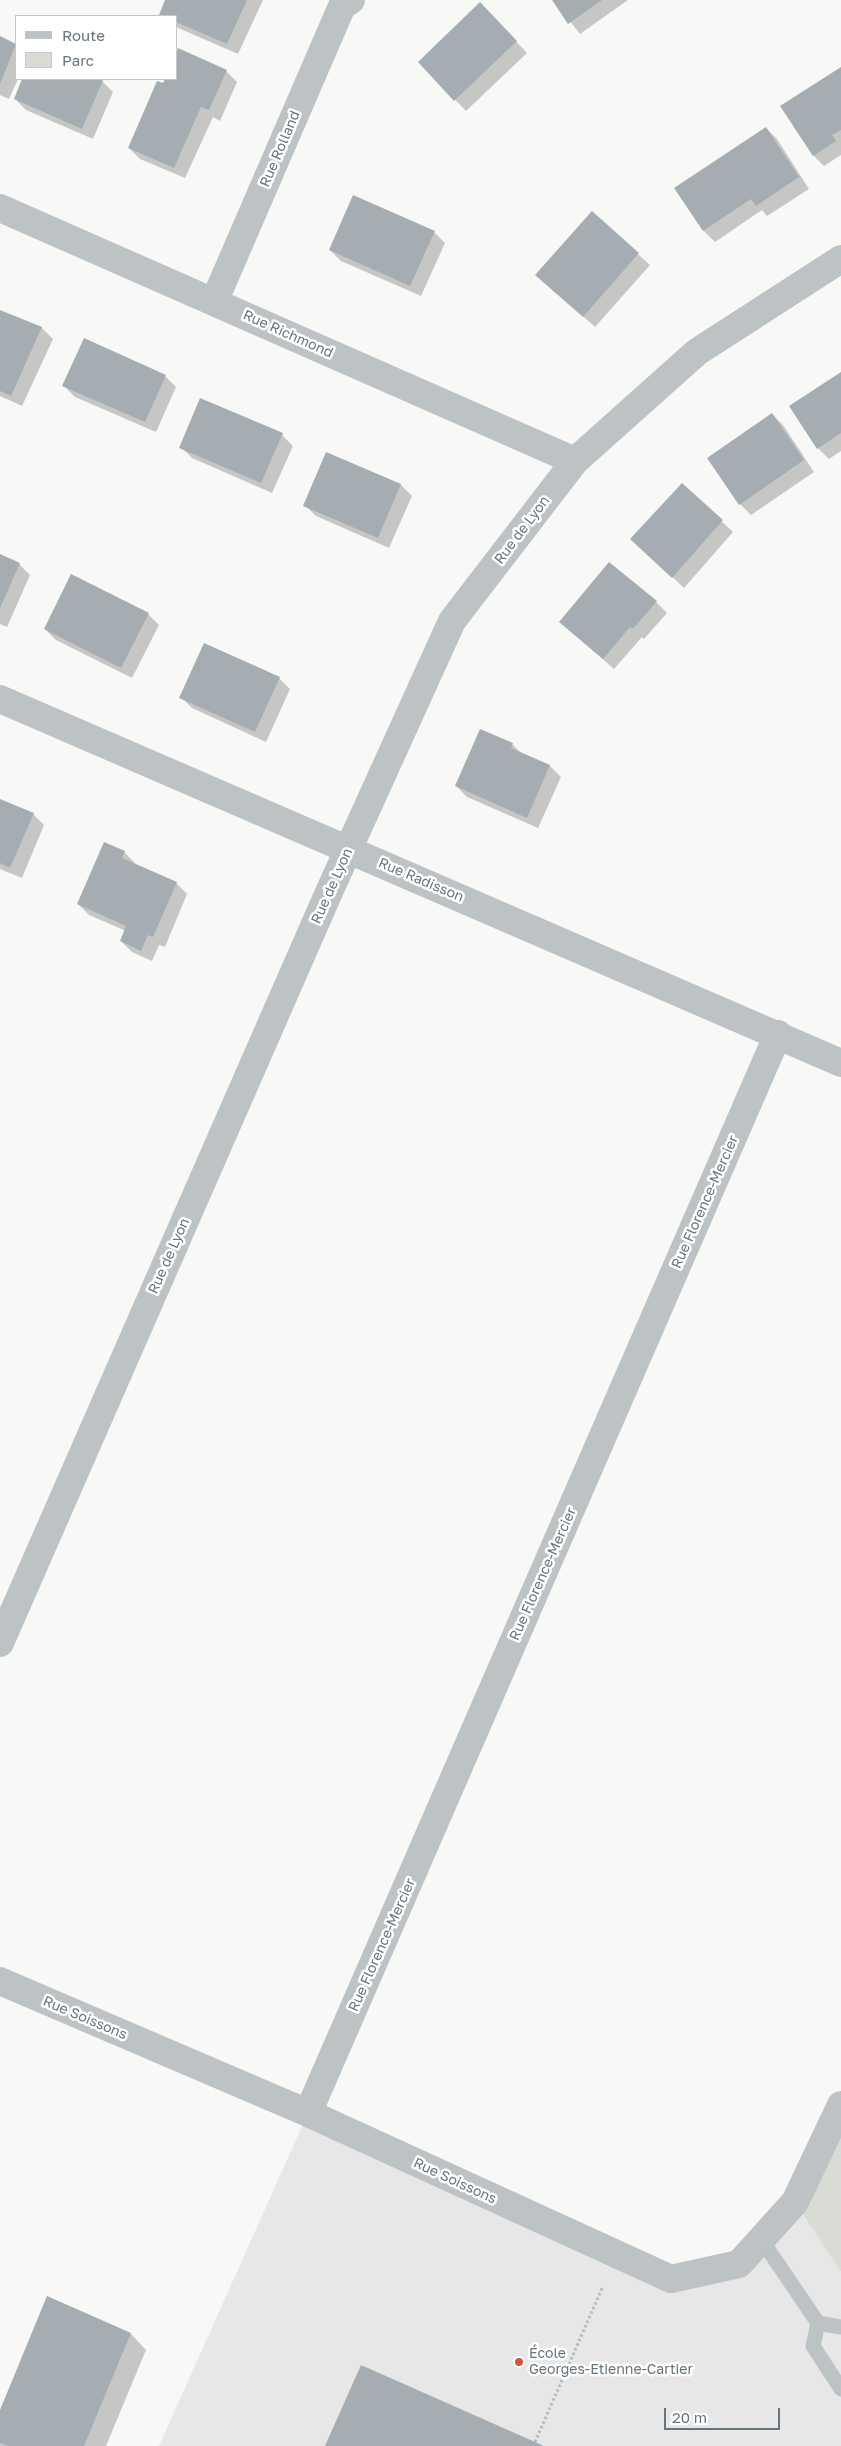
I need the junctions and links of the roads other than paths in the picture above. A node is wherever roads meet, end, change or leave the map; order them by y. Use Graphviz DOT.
graph roads {
  1 [pos="351,0"];
  2 [pos="0,208"];
  3 [pos="841,259"];
  4 [pos="214,302"];
  5 [pos="575,461"];
  6 [pos="0,699"];
  7 [pos="349,848"];
  8 [pos="778,1034"];
  9 [pos="841,1062"];
  10 [pos="0,1643"];
  11 [pos="0,1981"];
  12 [pos="841,2105"];
  13 [pos="308,2114"];
  14 [pos="761,2239"];
  15 [pos="818,2323"];
  16 [pos="841,2327"];
  17 [pos="841,2389"];
  1 -- 4 [label="street, Rue Rolland"];
  2 -- 4 [label="street, Rue Richmond"];
  3 -- 5 [label="street, Rue de Lyon"];
  4 -- 5 [label="street, Rue Richmond"];
  5 -- 7 [label="street, Rue de Lyon"];
  6 -- 7 [label="street, Rue Radisson"];
  7 -- 8 [label="street, Rue Radisson"];
  7 -- 10 [label="street, Rue de Lyon"];
  8 -- 9 [label="street, Rue Radisson"];
  8 -- 13 [label="street, Rue Florence-Mercier"];
  11 -- 13 [label="street, Rue Soissons"];
  12 -- 14 [label="street, Rue Soissons"];
  13 -- 14 [label="street, Rue Soissons"];
  14 -- 15 [label="lane"];
  15 -- 16 [label="lane"];
  15 -- 17 [label="lane"];
}
